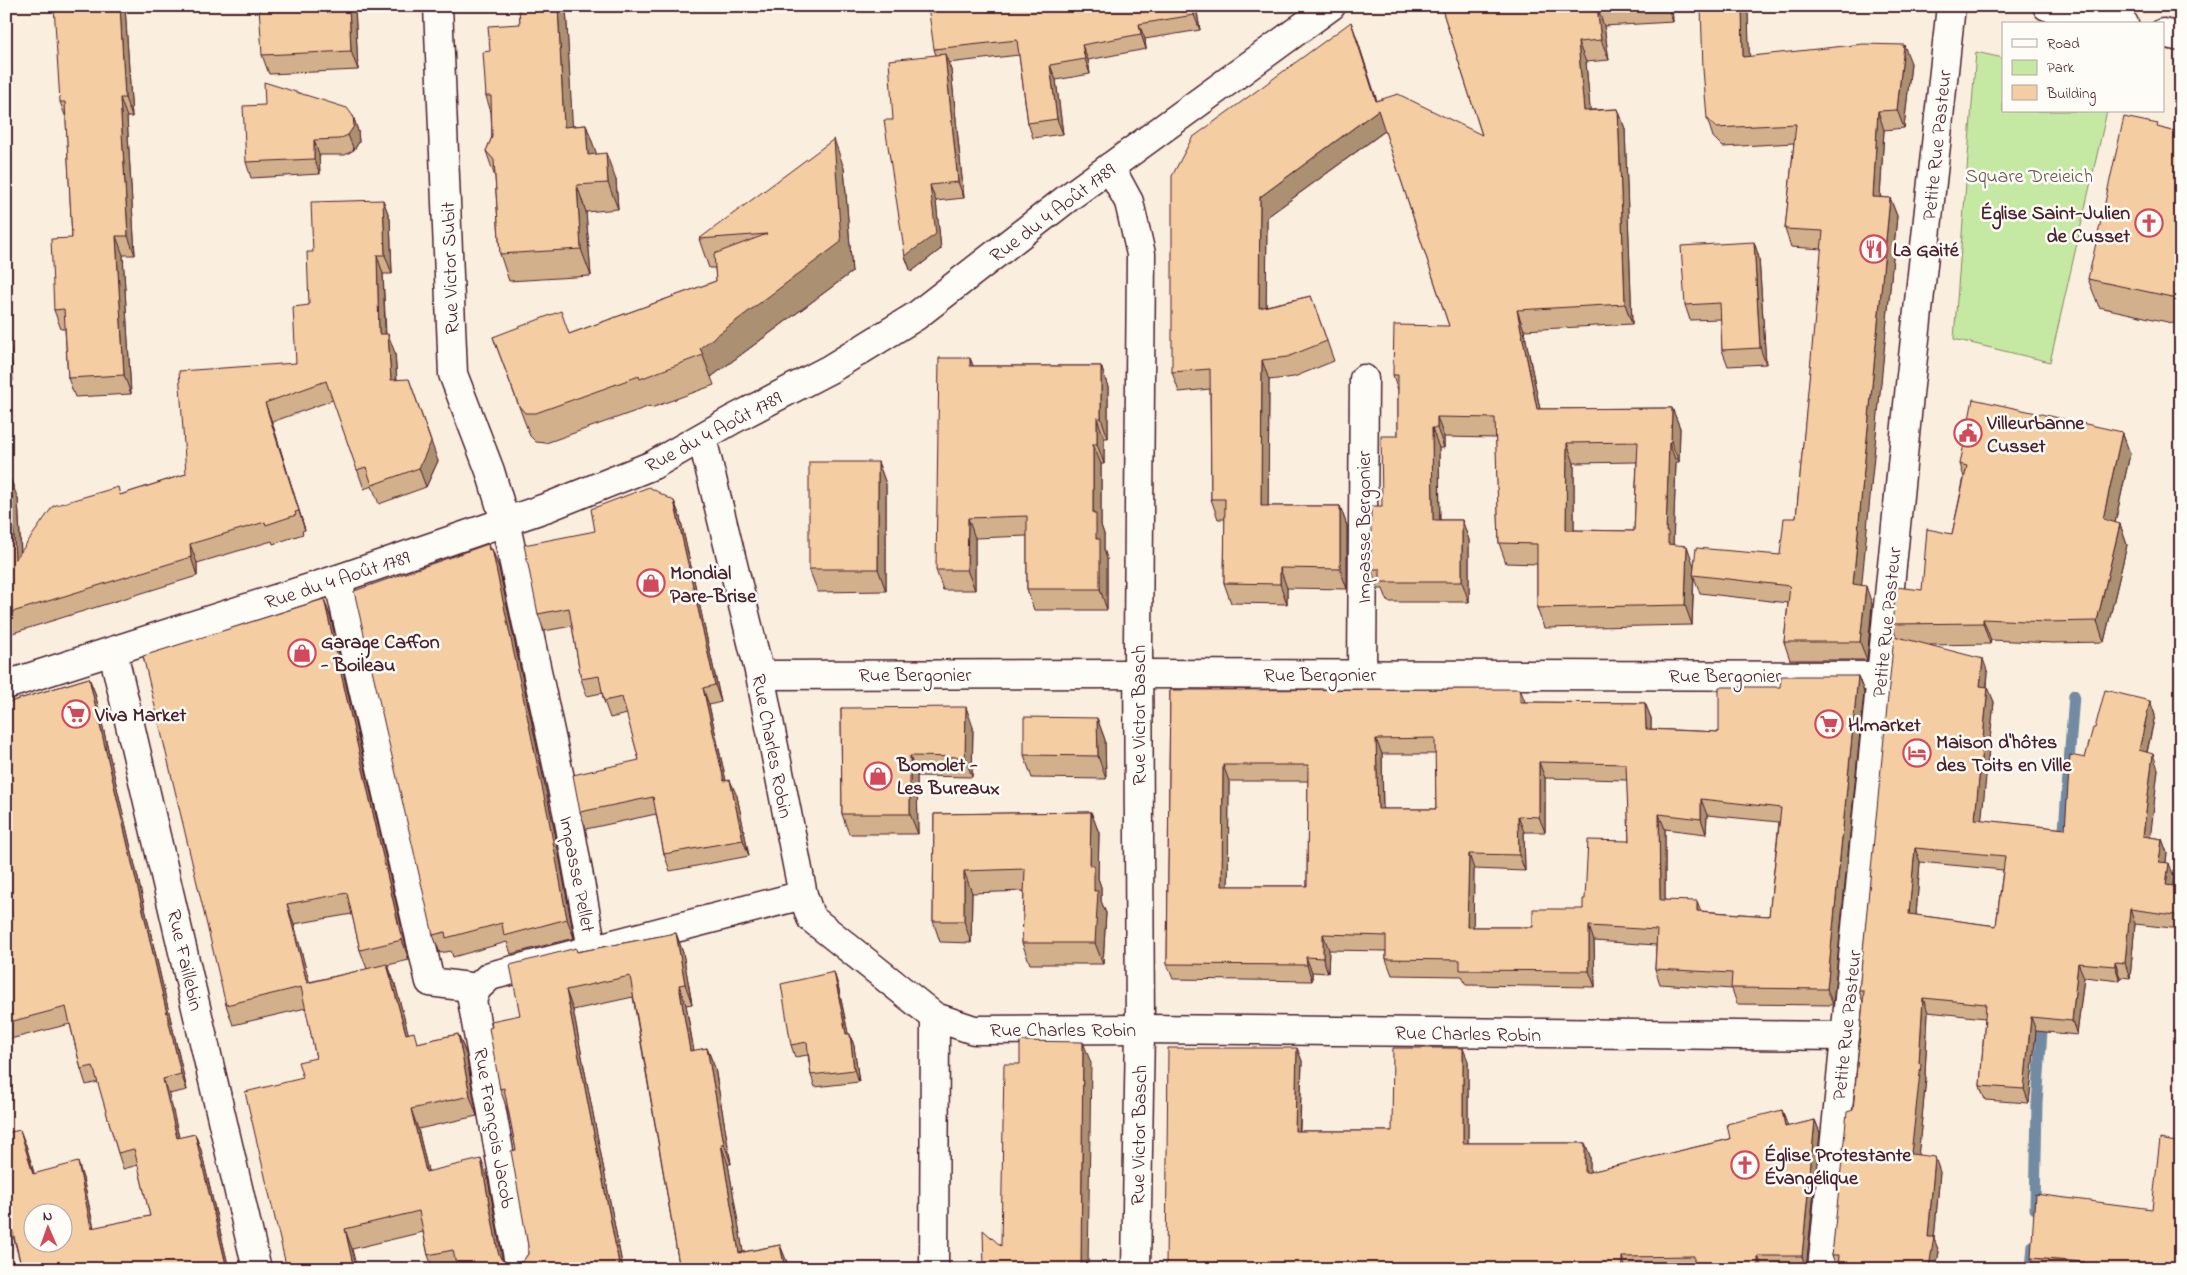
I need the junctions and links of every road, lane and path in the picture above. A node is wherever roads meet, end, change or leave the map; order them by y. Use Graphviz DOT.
graph roads {
  1 [pos="438,6"];
  2 [pos="1331,6"];
  3 [pos="1951,6"];
  4 [pos="2047,6"];
  5 [pos="2115,22"];
  6 [pos="2164,33"];
  7 [pos="2181,37"];
  8 [pos="1110,168"];
  9 [pos="1364,379"];
  10 [pos="702,438"];
  11 [pos="505,522"];
  12 [pos="338,579"];
  13 [pos="113,652"];
  14 [pos="1138,674"];
  15 [pos="1362,674"];
  16 [pos="760,675"];
  17 [pos="1881,676"];
  18 [pos="6,686"];
  19 [pos="803,895"];
  20 [pos="592,950"];
  21 [pos="477,988"];
  22 [pos="935,1017"];
  23 [pos="1140,1029"];
  24 [pos="1844,1036"];
  25 [pos="257,1269"];
  26 [pos="520,1269"];
  27 [pos="934,1269"];
  28 [pos="1136,1269"];
  29 [pos="1822,1269"];
  1 -- 11 [label="street, Rue Victor Subit"];
  2 -- 8 [label="street, Rue du 4 Août 1789"];
  3 -- 17 [label="street, Petite Rue Pasteur"];
  4 -- 5 [label="street"];
  6 -- 7 [label="street"];
  8 -- 10 [label="street, Rue du 4 Août 1789"];
  8 -- 14 [label="street, Rue Victor Basch"];
  9 -- 15 [label="street, Impasse Bergonier"];
  10 -- 11 [label="street, Rue du 4 Août 1789"];
  10 -- 16 [label="street, Rue Charles Robin"];
  11 -- 12 [label="street, Rue du 4 Août 1789"];
  11 -- 20 [label="street, Impasse Pellet"];
  12 -- 13 [label="street, Rue du 4 Août 1789"];
  12 -- 21 [label="street"];
  13 -- 18 [label="street, Rue du 4 Août 1789"];
  13 -- 25 [label="street, Rue Faillebin"];
  14 -- 15 [label="street, Rue Bergonier"];
  14 -- 16 [label="street, Rue Bergonier"];
  14 -- 23 [label="street, Rue Victor Basch"];
  15 -- 17 [label="street, Rue Bergonier"];
  16 -- 19 [label="street, Rue Charles Robin"];
  17 -- 24 [label="street, Petite Rue Pasteur"];
  19 -- 20 [label="street"];
  19 -- 22 [label="street, Rue Charles Robin"];
  20 -- 21 [label="street, Impasse Pellet"];
  21 -- 26 [label="street, Rue François Jacob"];
  22 -- 23 [label="street, Rue Charles Robin"];
  22 -- 27 [label="street"];
  23 -- 24 [label="street, Rue Charles Robin"];
  23 -- 28 [label="street, Rue Victor Basch"];
  24 -- 29 [label="street, Petite Rue Pasteur"];
}
